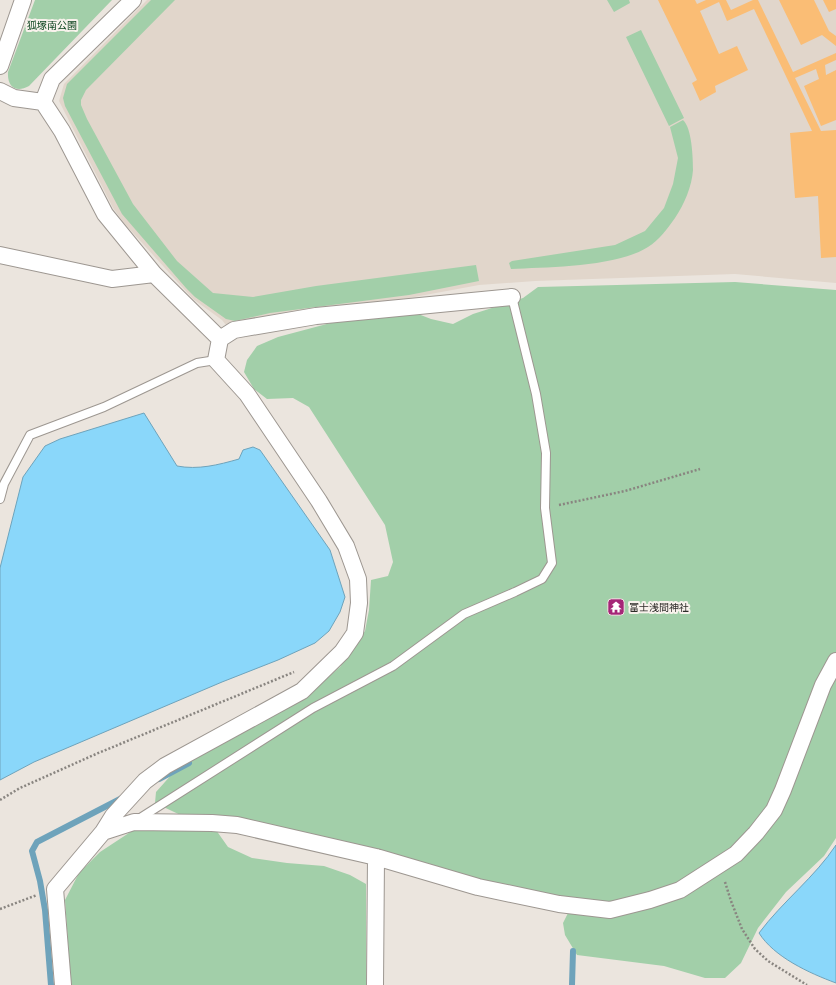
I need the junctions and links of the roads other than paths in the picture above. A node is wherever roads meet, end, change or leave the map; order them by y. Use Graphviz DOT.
graph roads {
  1 [pos="23,0"];
  2 [pos="133,0"];
  3 [pos="0,66"];
  4 [pos="0,91"];
  5 [pos="43,102"];
  6 [pos="0,255"];
  7 [pos="154,274"];
  8 [pos="512,297"];
  9 [pos="220,340"];
  10 [pos="216,360"];
  11 [pos="0,499"];
  12 [pos="836,661"];
  13 [pos="134,822"];
  14 [pos="103,832"];
  15 [pos="376,857"];
  16 [pos="63,985"];
  17 [pos="375,985"];
  1 -- 3 [label="street"];
  2 -- 5 [label="street"];
  4 -- 5 [label="street"];
  5 -- 7 [label="street"];
  6 -- 7 [label="street"];
  7 -- 9 [label="street"];
  8 -- 9 [label="street"];
  8 -- 13 [label="lane"];
  9 -- 10 [label="street"];
  10 -- 11 [label="lane"];
  10 -- 14 [label="street"];
  12 -- 15 [label="street"];
  13 -- 14 [label="street"];
  13 -- 15 [label="street"];
  14 -- 16 [label="street"];
  15 -- 17 [label="street"];
}
